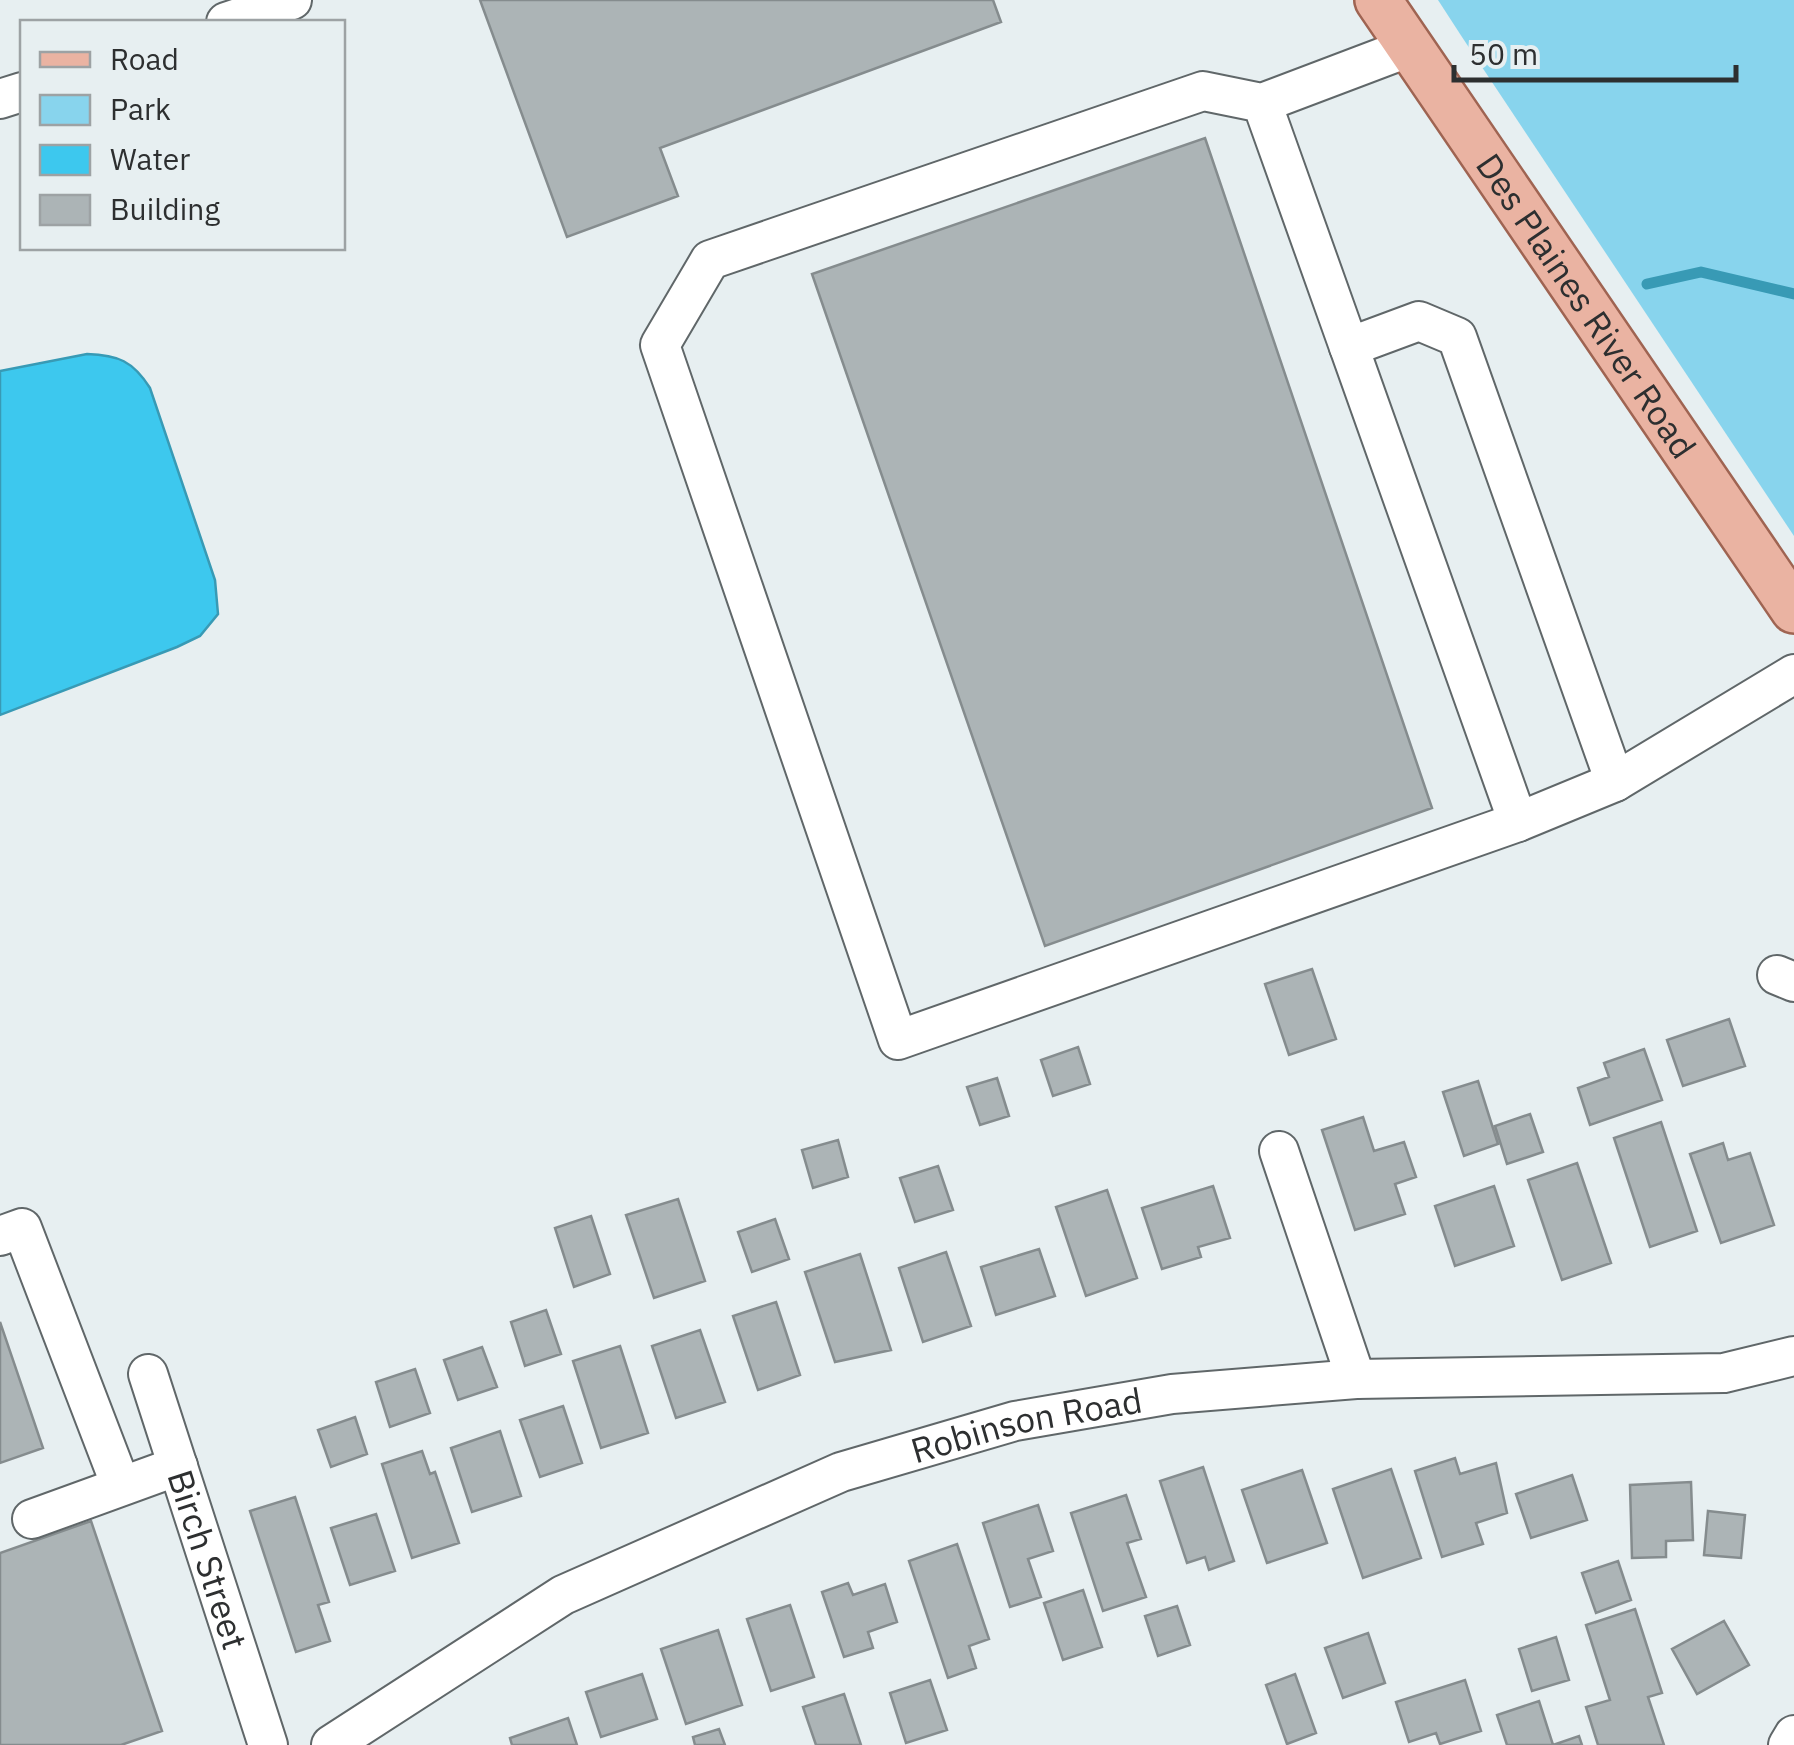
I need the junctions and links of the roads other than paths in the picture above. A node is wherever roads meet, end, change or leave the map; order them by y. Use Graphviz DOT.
graph roads {
  1 [pos="292,0"];
  2 [pos="1378,0"];
  3 [pos="232,20"];
  4 [pos="1410,47"];
  5 [pos="1262,103"];
  6 [pos="1349,347"];
  7 [pos="1794,610"];
  8 [pos="1794,674"];
  9 [pos="1615,782"];
  10 [pos="1518,822"];
  11 [pos="1278,1151"];
  12 [pos="0,1236"];
  13 [pos="1794,1356"];
  14 [pos="148,1374"];
  15 [pos="1356,1378"];
  16 [pos="178,1466"];
  17 [pos="121,1486"];
  18 [pos="32,1519"];
  19 [pos="1794,1735"];
  20 [pos="268,1745"];
  21 [pos="331,1745"];
  22 [pos="1788,1745"];
  1 -- 3 [label="street"];
  2 -- 4 [label="main road, Des Plaines River Road"];
  4 -- 5 [label="street"];
  4 -- 7 [label="main road, Des Plaines River Road"];
  5 -- 6 [label="street"];
  5 -- 10 [label="street"];
  6 -- 9 [label="street"];
  6 -- 10 [label="street"];
  8 -- 9 [label="street"];
  9 -- 10 [label="street"];
  11 -- 15 [label="street"];
  12 -- 17 [label="street"];
  13 -- 15 [label="street, Robinson Road"];
  14 -- 16 [label="street, Birch Street"];
  15 -- 21 [label="street, Robinson Road"];
  16 -- 17 [label="street"];
  16 -- 20 [label="street, Birch Street"];
  17 -- 18 [label="street"];
  19 -- 22 [label="street"];
}
